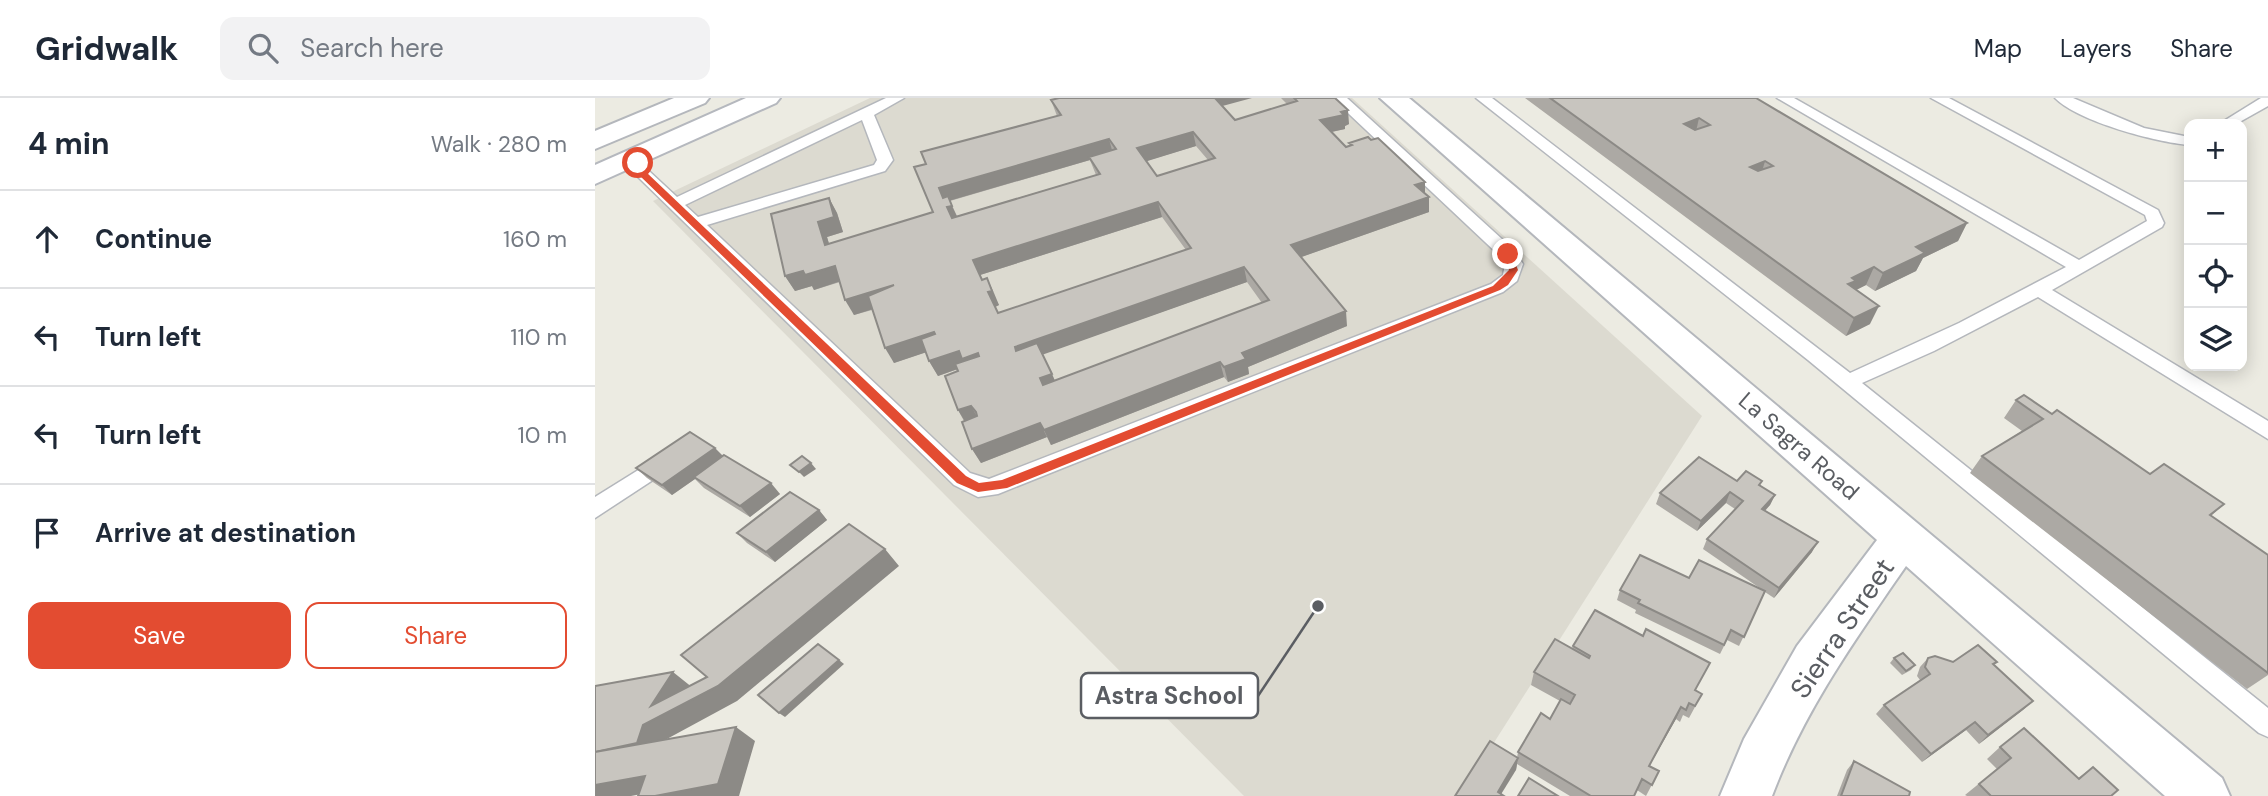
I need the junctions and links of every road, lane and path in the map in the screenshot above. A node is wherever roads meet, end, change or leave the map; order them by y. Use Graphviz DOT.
graph roads {
  1 [pos="696,98"];
  2 [pos="767,98"];
  3 [pos="897,98"];
  4 [pos="1339,98"];
  5 [pos="1393,98"];
  6 [pos="1483,98"];
  7 [pos="1784,98"];
  8 [pos="1938,98"];
  9 [pos="2062,98"];
  10 [pos="2268,100"];
  11 [pos="866,113"];
  12 [pos="2235,119"];
  13 [pos="601,138"];
  14 [pos="2184,141"];
  15 [pos="638,156"];
  16 [pos="595,174"];
  17 [pos="677,204"];
  18 [pos="698,223"];
  19 [pos="2080,268"];
  20 [pos="2038,289"];
  21 [pos="1848,381"];
  22 [pos="2268,431"];
  23 [pos="648,472"];
  24 [pos="595,509"];
  25 [pos="1903,536"];
  26 [pos="2268,724"];
  27 [pos="1746,796"];
  28 [pos="2204,796"];
  1 -- 13 [label="street"];
  2 -- 15 [label="street"];
  3 -- 11 [label="lane"];
  4 -- 18 [label="lane"];
  5 -- 25 [label="street, La Sagra Road"];
  6 -- 21 [label="lane"];
  7 -- 19 [label="lane"];
  8 -- 19 [label="lane"];
  9 -- 14 [label="lane"];
  10 -- 12 [label="lane"];
  11 -- 17 [label="lane"];
  11 -- 18 [label="lane"];
  13 -- 15 [label="street"];
  15 -- 16 [label="street"];
  15 -- 17 [label="lane"];
  17 -- 18 [label="lane"];
  19 -- 20 [label="lane"];
  20 -- 21 [label="lane"];
  20 -- 22 [label="lane"];
  21 -- 26 [label="lane"];
  23 -- 24 [label="lane"];
  25 -- 27 [label="street, Sierra Street"];
  25 -- 28 [label="street, La Sagra Road"];
}
